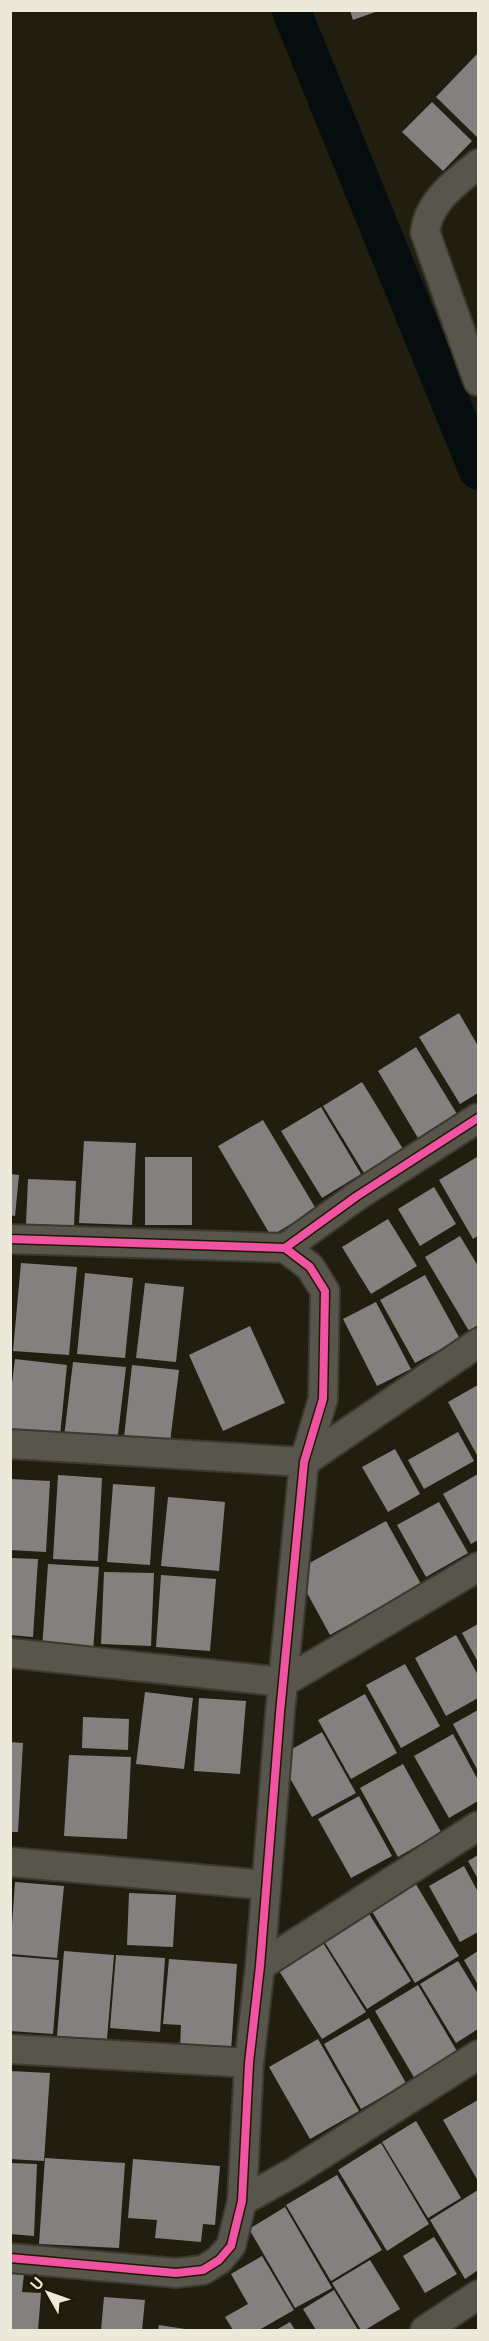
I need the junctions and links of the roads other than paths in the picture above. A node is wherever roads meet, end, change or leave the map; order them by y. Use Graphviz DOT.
graph roads {
  1 [pos="478,164"];
  2 [pos="478,381"];
  3 [pos="478,1118"];
  4 [pos="10,1239"];
  5 [pos="285,1248"];
  6 [pos="478,1342"];
  7 [pos="10,1444"];
  8 [pos="304,1462"];
  9 [pos="478,1566"];
  10 [pos="10,1653"];
  11 [pos="284,1682"];
  12 [pos="478,1826"];
  13 [pos="10,1862"];
  14 [pos="266,1885"];
  15 [pos="260,1966"];
  16 [pos="10,2049"];
  17 [pos="478,2055"];
  18 [pos="249,2064"];
  19 [pos="243,2201"];
  20 [pos="10,2258"];
  21 [pos="478,2295"];
  22 [pos="425,2331"];
  1 -- 2 [label="street"];
  3 -- 5 [label="street"];
  4 -- 5 [label="street"];
  5 -- 8 [label="street"];
  6 -- 8 [label="street"];
  7 -- 8 [label="street"];
  8 -- 11 [label="street"];
  9 -- 11 [label="street"];
  10 -- 11 [label="street"];
  11 -- 14 [label="street"];
  12 -- 15 [label="street"];
  13 -- 14 [label="street"];
  14 -- 15 [label="street"];
  15 -- 18 [label="street"];
  16 -- 18 [label="street"];
  17 -- 19 [label="street"];
  18 -- 19 [label="street"];
  19 -- 20 [label="street"];
  21 -- 22 [label="street"];
}
